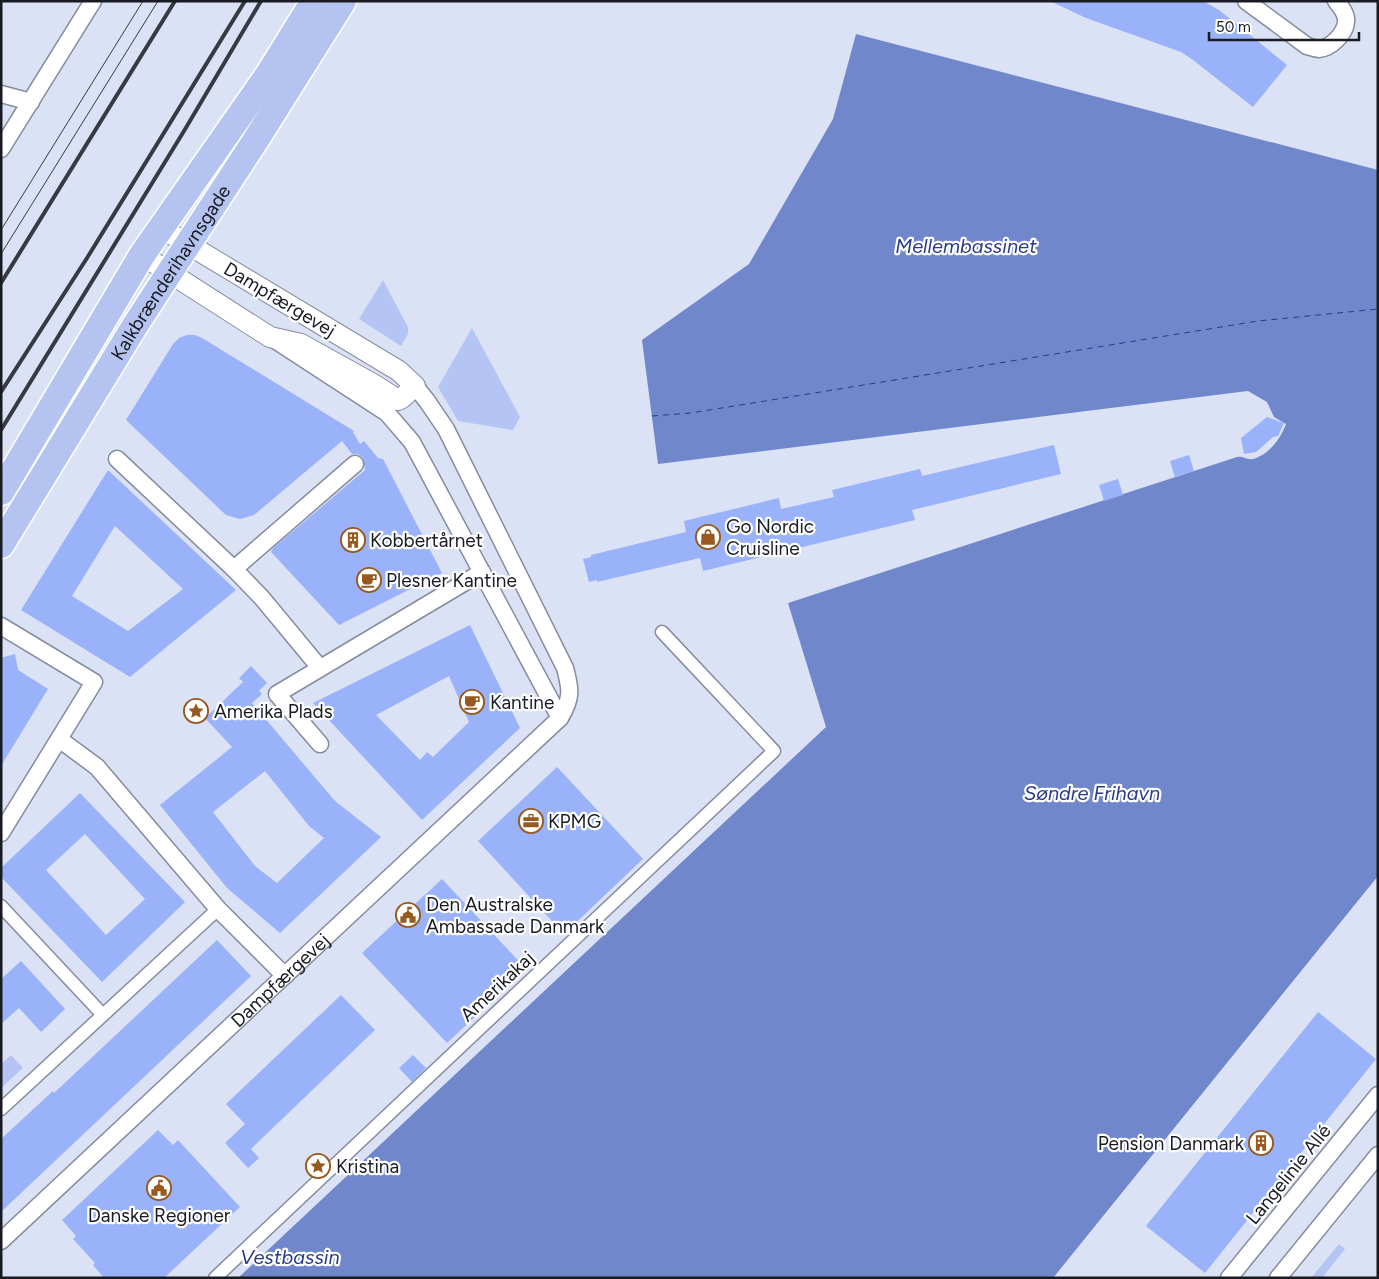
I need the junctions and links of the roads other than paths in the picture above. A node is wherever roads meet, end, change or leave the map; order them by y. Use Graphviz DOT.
graph roads {
  1 [pos="93,1"];
  2 [pos="314,1"];
  3 [pos="343,1"];
  4 [pos="1246,1"];
  5 [pos="1336,1"];
  6 [pos="1,94"];
  7 [pos="30,102"];
  8 [pos="1,149"];
  9 [pos="161,228"];
  10 [pos="189,245"];
  11 [pos="142,255"];
  12 [pos="170,273"];
  13 [pos="399,371"];
  14 [pos="415,386"];
  15 [pos="379,397"];
  16 [pos="117,459"];
  17 [pos="355,464"];
  18 [pos="1,492"];
  19 [pos="1,545"];
  20 [pos="234,569"];
  21 [pos="482,572"];
  22 [pos="1,626"];
  23 [pos="662,632"];
  24 [pos="320,668"];
  25 [pos="560,718"];
  26 [pos="59,739"];
  27 [pos="320,744"];
  28 [pos="1,832"];
  29 [pos="1,906"];
  30 [pos="218,909"];
  31 [pos="286,974"];
  32 [pos="103,1015"];
  33 [pos="1378,1095"];
  34 [pos="1,1109"];
  35 [pos="1378,1155"];
  36 [pos="1,1241"];
  37 [pos="215,1278"];
  38 [pos="1229,1278"];
  39 [pos="1278,1278"];
  1 -- 7 [label="street"];
  2 -- 9 [label="main road, Kalkbrænderihavnsgade"];
  3 -- 10 [label="main road, Kalkbrænderihavnsgade"];
  4 -- 5 [label="street"];
  6 -- 7 [label="street"];
  7 -- 8 [label="street"];
  9 -- 10 [label="street, Dampfærgevej"];
  9 -- 11 [label="main road, Kalkbrænderihavnsgade"];
  10 -- 12 [label="main road, Kalkbrænderihavnsgade"];
  10 -- 13 [label="street, Dampfærgevej"];
  11 -- 12 [label="street, Dampfærgevej"];
  11 -- 18 [label="main road, Kalkbrænderihavnsgade"];
  12 -- 15 [label="street, Dampfærgevej"];
  12 -- 19 [label="main road, Kalkbrænderihavnsgade"];
  13 -- 14 [label="street, Dampfærgevej"];
  13 -- 15 [label="street"];
  14 -- 15 [label="street, Dampfærgevej"];
  14 -- 25 [label="street, Dampfærgevej"];
  15 -- 21 [label="street, Dampfærgevej"];
  16 -- 20 [label="street"];
  17 -- 20 [label="street"];
  20 -- 24 [label="street"];
  21 -- 24 [label="street"];
  21 -- 25 [label="street, Dampfærgevej"];
  22 -- 26 [label="street"];
  23 -- 37 [label="street, Amerikakaj"];
  24 -- 27 [label="street"];
  25 -- 31 [label="street, Dampfærgevej"];
  26 -- 28 [label="street"];
  26 -- 30 [label="street"];
  29 -- 32 [label="street"];
  30 -- 31 [label="street"];
  30 -- 32 [label="street"];
  31 -- 36 [label="street, Dampfærgevej"];
  32 -- 34 [label="street"];
  33 -- 38 [label="street, Langelinie Allé"];
  35 -- 39 [label="street"];
}
